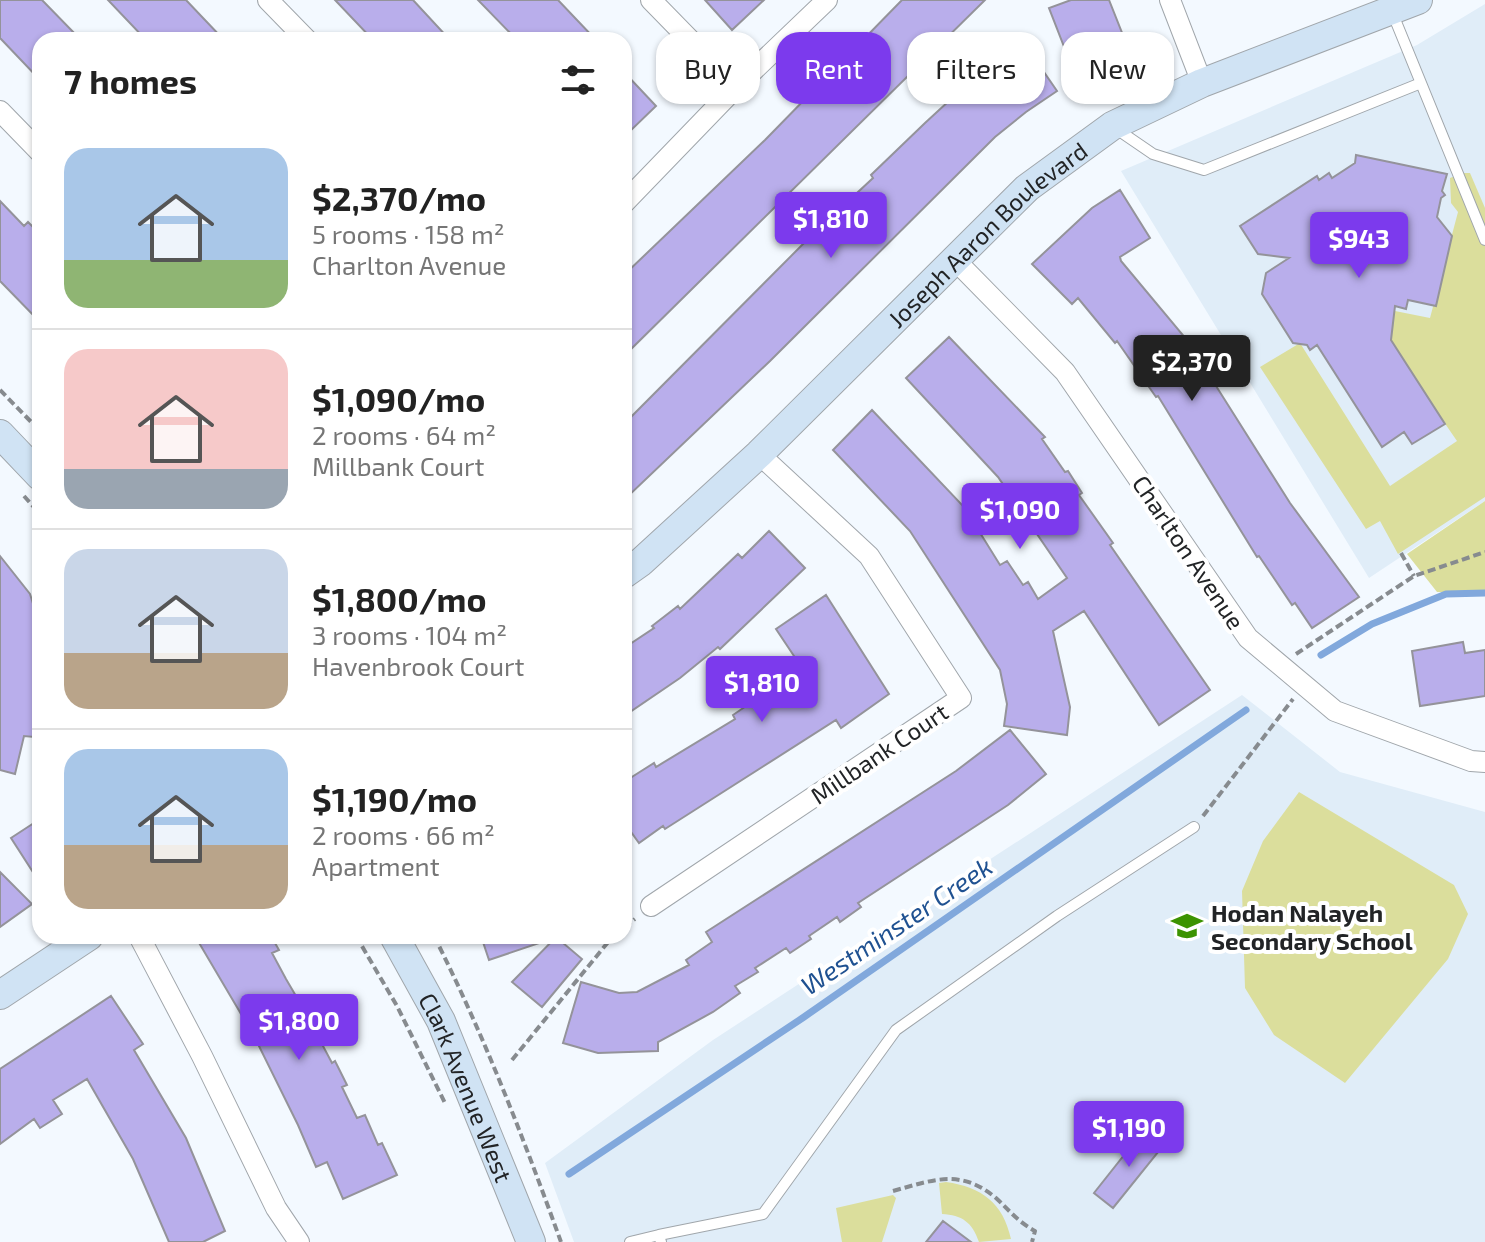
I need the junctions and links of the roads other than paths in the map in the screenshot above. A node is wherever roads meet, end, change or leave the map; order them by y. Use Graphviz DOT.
graph roads {
  1 [pos="268,0"];
  2 [pos="651,0"];
  3 [pos="827,0"];
  4 [pos="1170,0"];
  5 [pos="1405,6"];
  6 [pos="299,32"];
  7 [pos="682,32"];
  8 [pos="760,64"];
  9 [pos="1202,83"];
  10 [pos="1421,83"];
  11 [pos="720,104"];
  12 [pos="0,111"];
  13 [pos="1112,126"];
  14 [pos="32,144"];
  15 [pos="632,195"];
  16 [pos="1485,240"];
  17 [pos="955,260"];
  18 [pos="0,434"];
  19 [pos="759,454"];
  20 [pos="32,468"];
  21 [pos="632,568"];
  22 [pos="1485,762"];
  23 [pos="1194,827"];
  24 [pos="651,906"];
  25 [pos="77,944"];
  26 [pos="143,944"];
  27 [pos="398,944"];
  28 [pos="0,995"];
  29 [pos="660,1238"];
  30 [pos="299,1242"];
  31 [pos="531,1242"];
  32 [pos="630,1242"];
  1 -- 6 [label="street"];
  2 -- 7 [label="street"];
  3 -- 8 [label="street"];
  4 -- 9 [label="street"];
  5 -- 9 [label="street, Joseph Aaron Boulevard"];
  5 -- 10 [label="lane"];
  9 -- 13 [label="street, Joseph Aaron Boulevard"];
  10 -- 13 [label="lane"];
  10 -- 16 [label="lane"];
  11 -- 15 [label="street"];
  12 -- 14 [label="street"];
  13 -- 17 [label="street, Joseph Aaron Boulevard"];
  17 -- 19 [label="street, Joseph Aaron Boulevard"];
  17 -- 22 [label="street, Charlton Avenue"];
  18 -- 20 [label="street"];
  19 -- 21 [label="street, Joseph Aaron Boulevard"];
  19 -- 24 [label="street, Millbank Court"];
  23 -- 29 [label="lane"];
  25 -- 28 [label="street"];
  26 -- 30 [label="street"];
  27 -- 31 [label="street, Clark Avenue West"];
  29 -- 32 [label="lane"];
}
